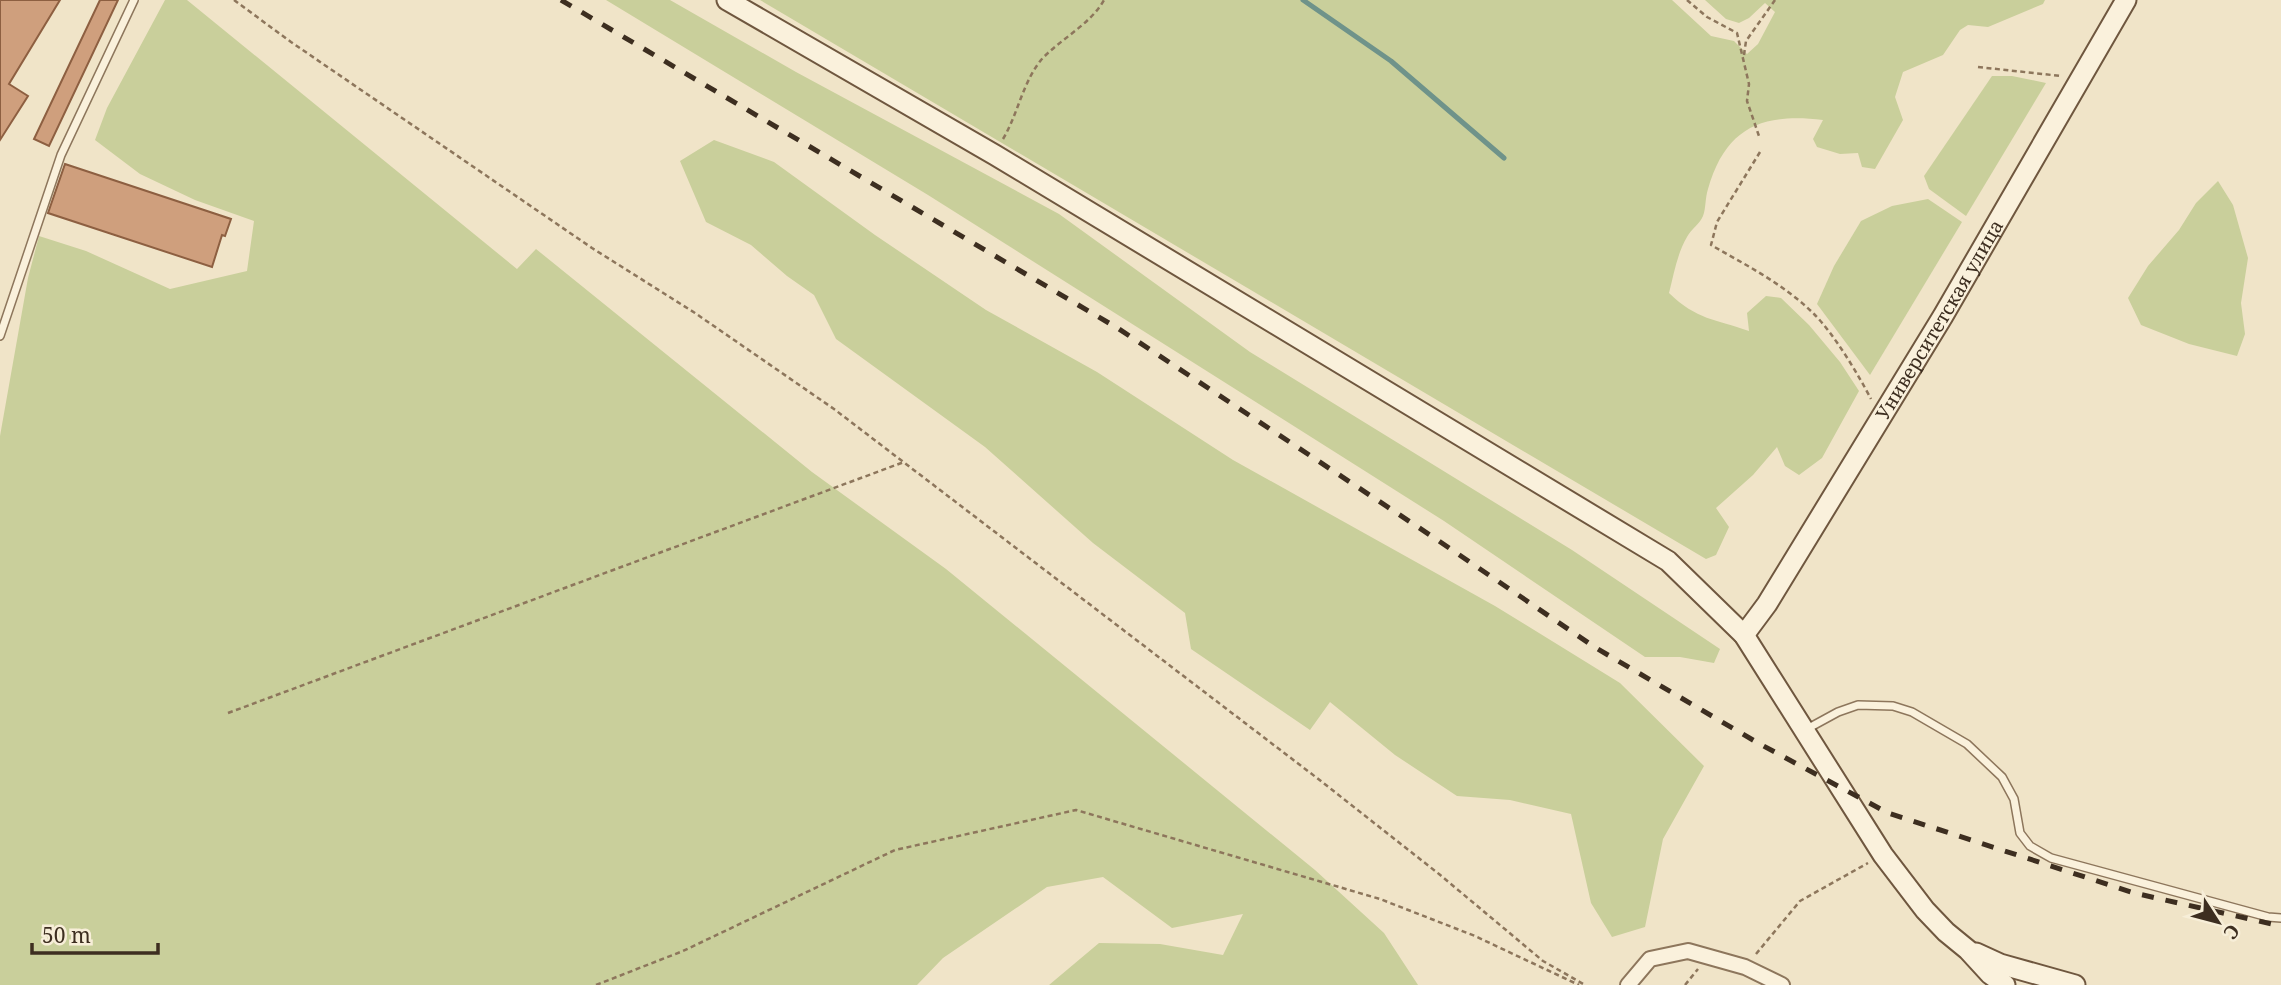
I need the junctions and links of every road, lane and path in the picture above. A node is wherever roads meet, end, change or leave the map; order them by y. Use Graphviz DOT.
graph roads {
  1 [pos="134,0"];
  2 [pos="234,0"];
  3 [pos="727,0"];
  4 [pos="1104,0"];
  5 [pos="1688,0"];
  6 [pos="1775,0"];
  7 [pos="2126,0"];
  8 [pos="1743,58"];
  9 [pos="1978,67"];
  10 [pos="2081,76"];
  11 [pos="1760,139"];
  12 [pos="1760,152"];
  13 [pos="995,155"];
  14 [pos="0,336"];
  15 [pos="1881,417"];
  16 [pos="904,462"];
  17 [pos="1744,635"];
  18 [pos="228,713"];
  19 [pos="1804,731"];
  20 [pos="1884,855"];
  21 [pos="2281,918"];
  22 [pos="1968,950"];
  23 [pos="1745,967"];
  24 [pos="596,985"];
  25 [pos="1579,985"];
  26 [pos="1585,985"];
  27 [pos="1628,985"];
  28 [pos="1782,985"];
  29 [pos="2004,985"];
  30 [pos="2075,985"];
  1 -- 14 [label="lane"];
  2 -- 16 [label="path"];
  3 -- 13 [label="main road"];
  4 -- 13 [label="path"];
  5 -- 8 [label="path"];
  6 -- 8 [label="path"];
  7 -- 10 [label="main road, Университетская улица"];
  8 -- 11 [label="path"];
  9 -- 10 [label="path"];
  10 -- 15 [label="main road, Университетская улица"];
  12 -- 15 [label="path"];
  13 -- 17 [label="main road"];
  15 -- 17 [label="main road, Университетская улица"];
  16 -- 18 [label="path"];
  16 -- 26 [label="path"];
  17 -- 19 [label="main road"];
  19 -- 20 [label="main road"];
  19 -- 21 [label="lane"];
  20 -- 22 [label="main road"];
  20 -- 23 [label="path"];
  22 -- 29 [label="main road"];
  22 -- 30 [label="main road"];
  23 -- 27 [label="street"];
  23 -- 28 [label="street"];
  24 -- 25 [label="path"];
}
